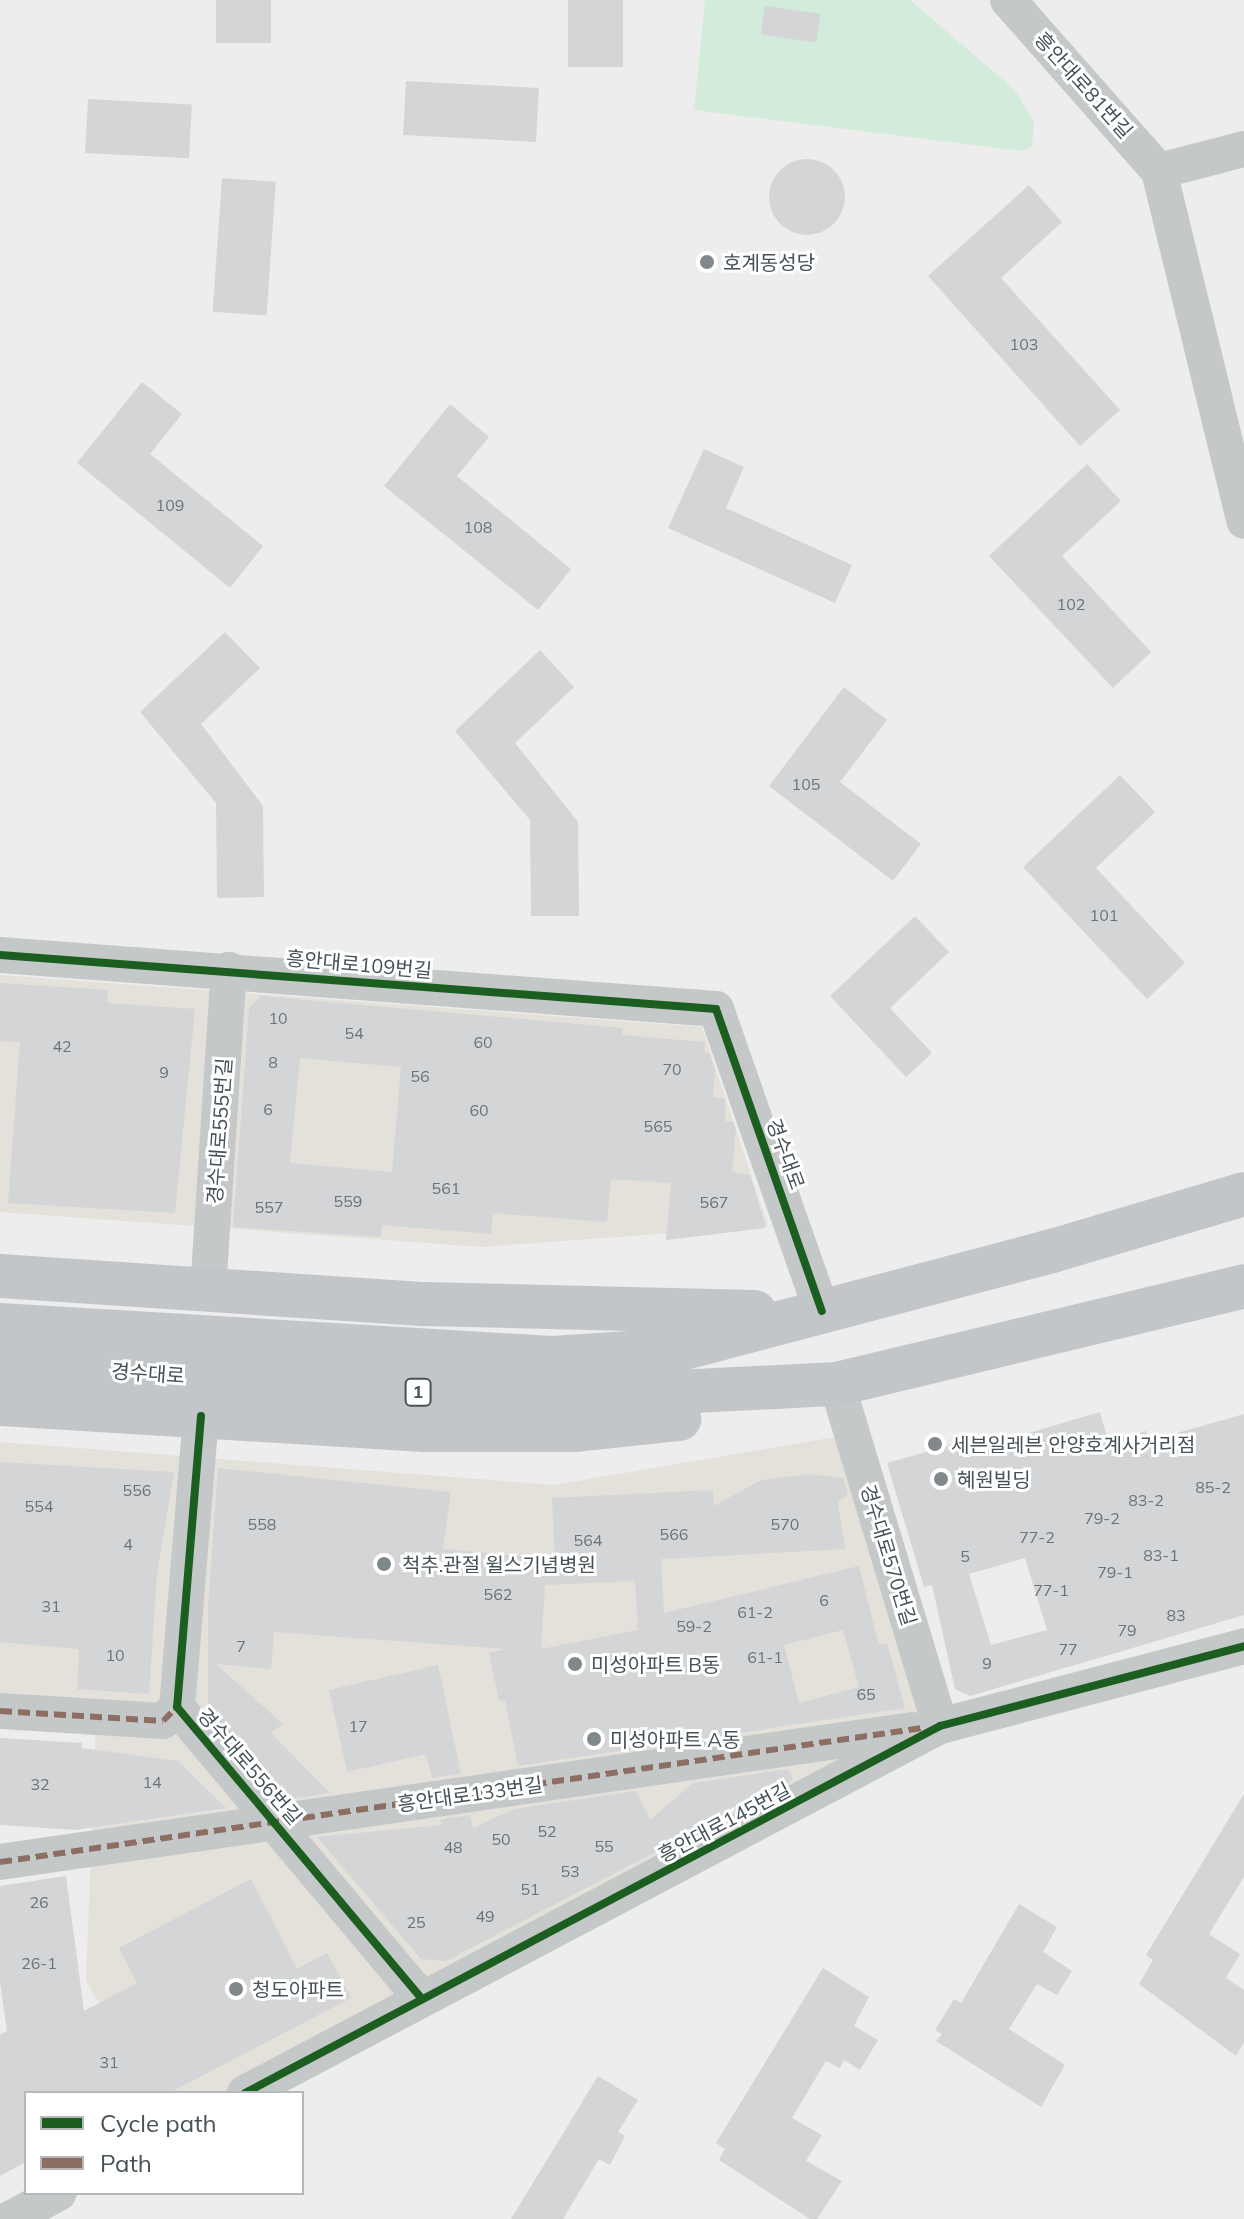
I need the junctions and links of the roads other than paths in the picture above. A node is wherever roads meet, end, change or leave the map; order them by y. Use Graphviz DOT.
graph roads {
  1 [pos="1008,0"];
  2 [pos="1244,149"];
  3 [pos="1159,171"];
  4 [pos="1244,521"];
  5 [pos="0,955"];
  6 [pos="229,970"];
  7 [pos="716,1009"];
  8 [pos="1244,1194"];
  9 [pos="0,1276"];
  10 [pos="1244,1286"];
  11 [pos="208,1291"];
  12 [pos="822,1311"];
  13 [pos="0,1325"];
  14 [pos="0,1363"];
  15 [pos="837,1384"];
  16 [pos="0,1404"];
  17 [pos="201,1416"];
  18 [pos="1244,1646"];
  19 [pos="177,1707"];
  20 [pos="0,1711"];
  21 [pos="940,1726"];
  22 [pos="278,1822"];
  23 [pos="0,1862"];
  24 [pos="421,1998"];
  25 [pos="249,2091"];
  26 [pos="55,2195"];
  27 [pos="10,2219"];
  1 -- 3 [label="street, 흥안대로81번길"];
  2 -- 3 [label="street"];
  3 -- 4 [label="street"];
  5 -- 6 [label="street, 흥안대로109번길"];
  6 -- 7 [label="street, 흥안대로109번길"];
  6 -- 11 [label="street, 경수대로555번길"];
  7 -- 12 [label="street, 경수대로"];
  8 -- 12 [label="main road, 경수대로 / 1"];
  9 -- 11 [label="main road"];
  10 -- 15 [label="main road, 경수대로 / 1"];
  11 -- 12 [label="main road"];
  12 -- 13 [label="main road, 경수대로 / 1"];
  14 -- 15 [label="main road, 경수대로 / 1"];
  15 -- 17 [label="main road"];
  15 -- 21 [label="street, 경수대로570번길"];
  16 -- 17 [label="main road"];
  17 -- 19 [label="street, 경수대로556번길"];
  18 -- 21 [label="street, 흥안대로145번길"];
  19 -- 20 [label="street"];
  19 -- 22 [label="street, 경수대로556번길"];
  21 -- 22 [label="street, 흥안대로133번길"];
  21 -- 24 [label="street, 흥안대로145번길"];
  22 -- 23 [label="street, 흥안대로133번길"];
  22 -- 24 [label="street, 경수대로556번길"];
  24 -- 25 [label="street, 흥안대로145번길"];
  26 -- 27 [label="street"];
}
